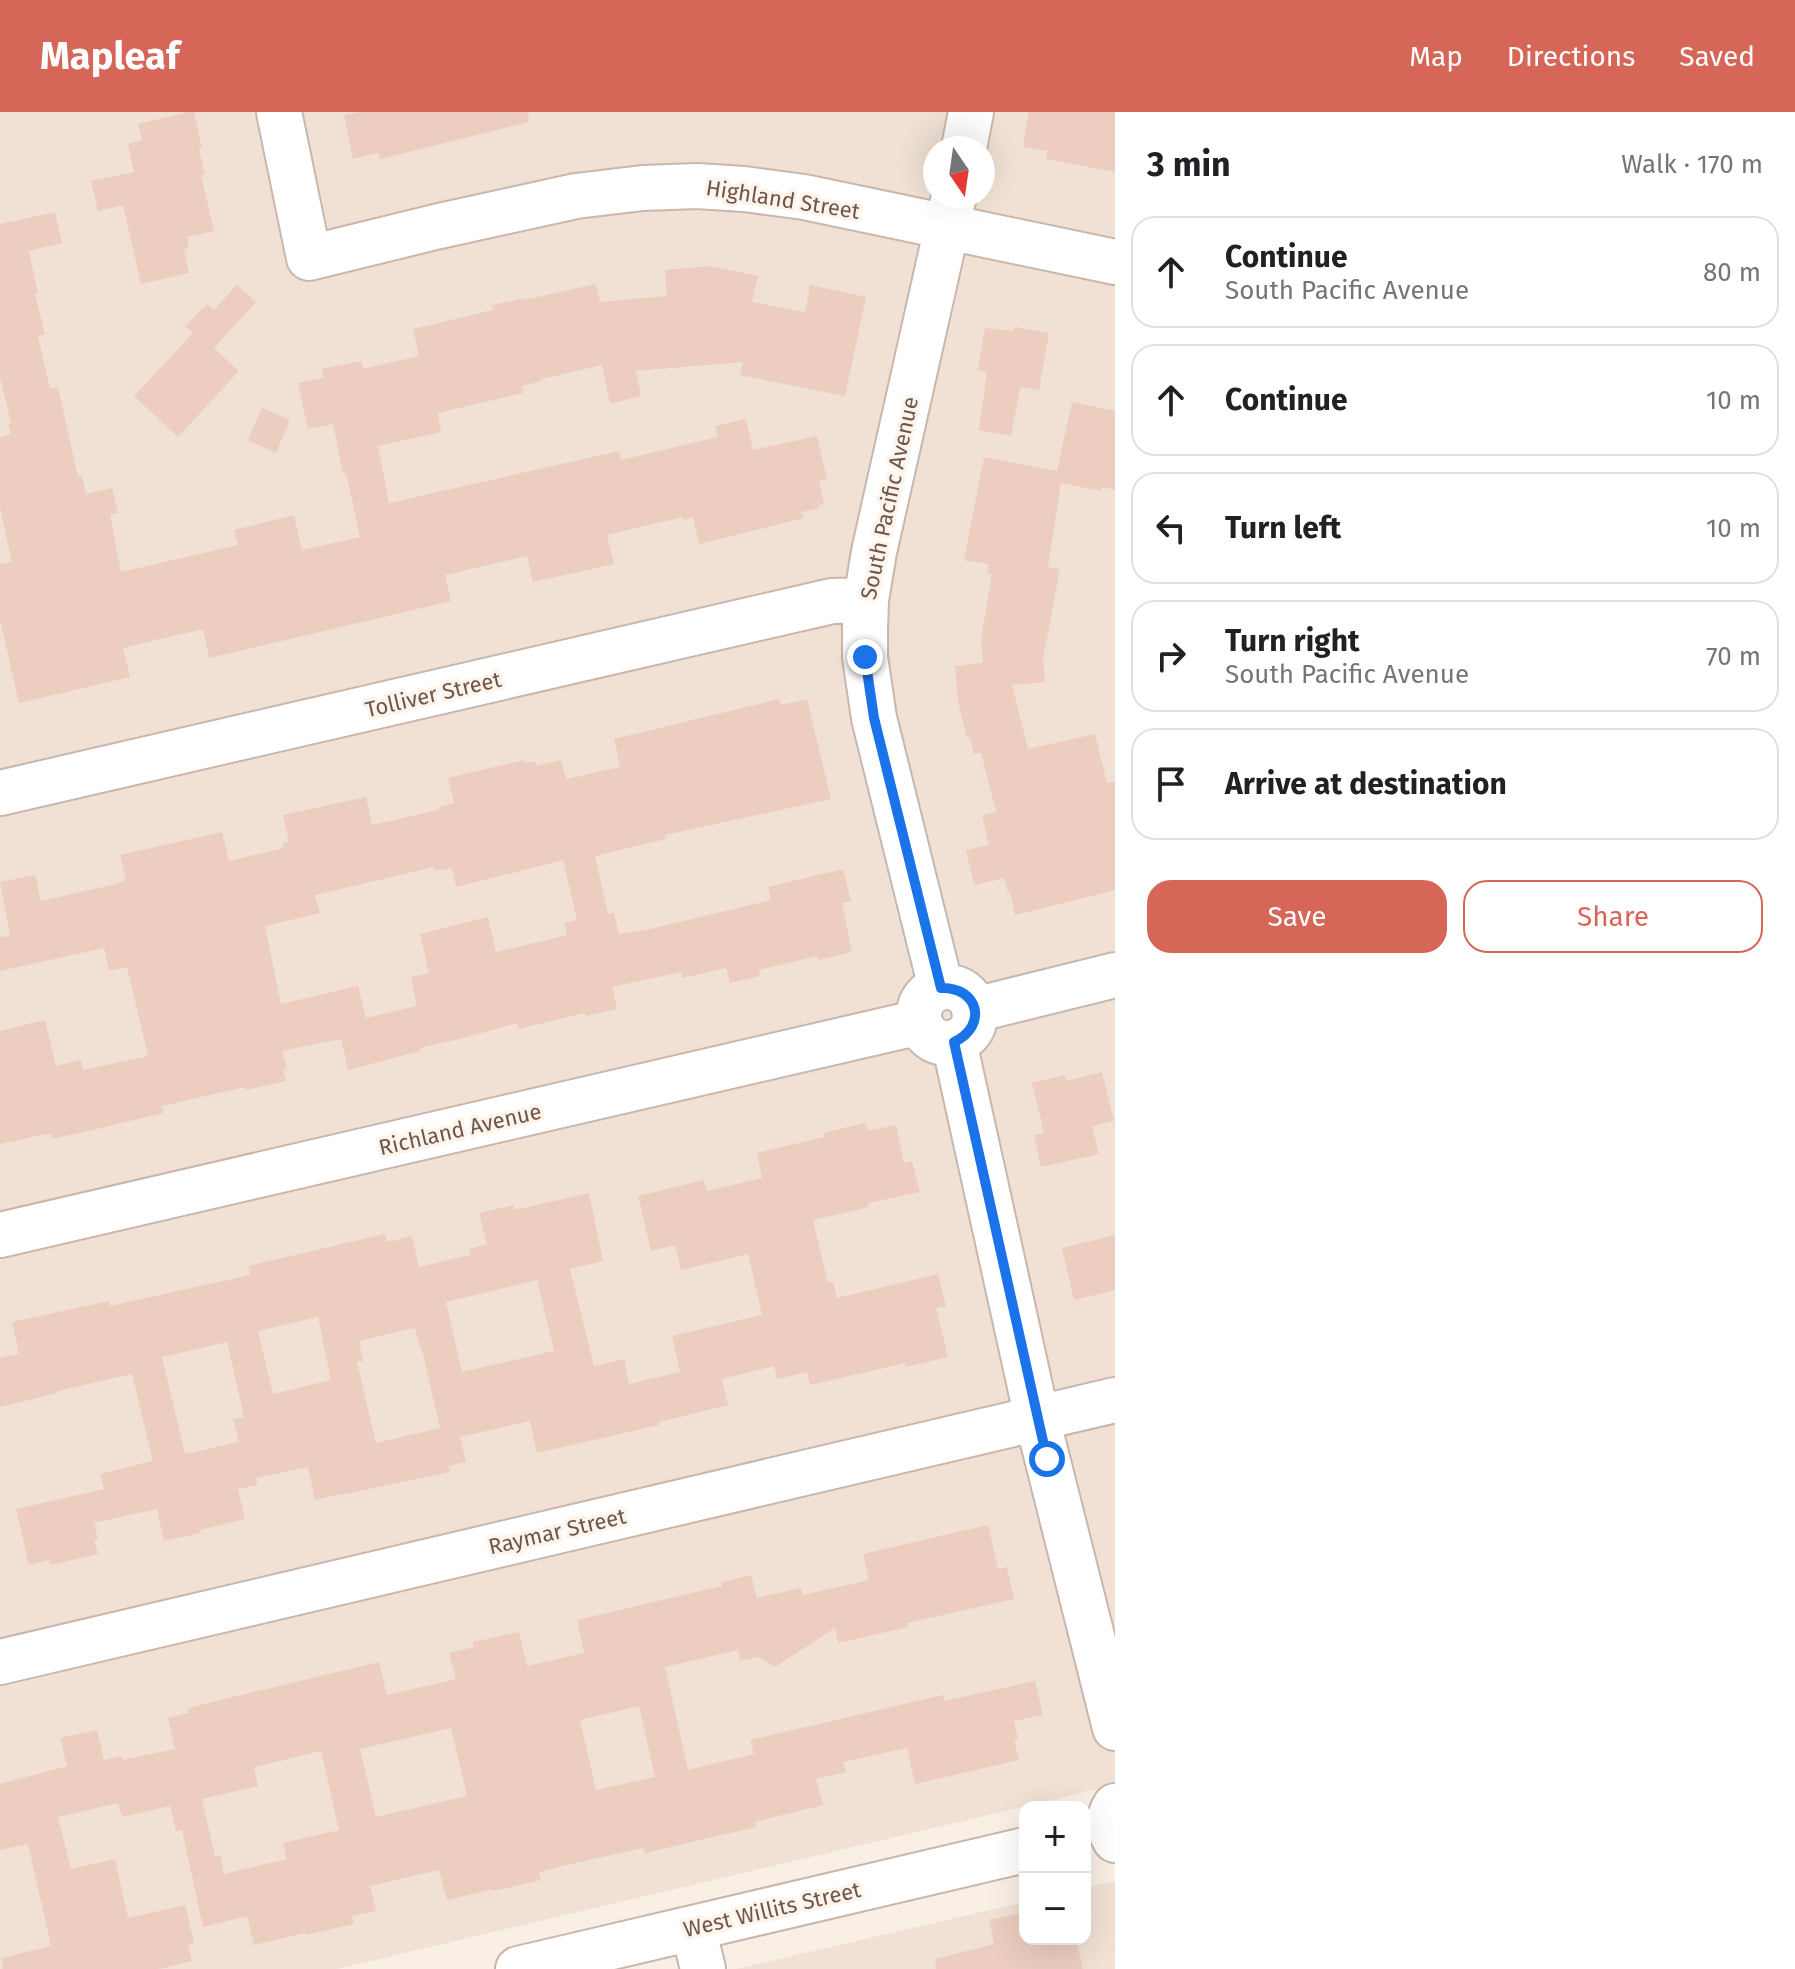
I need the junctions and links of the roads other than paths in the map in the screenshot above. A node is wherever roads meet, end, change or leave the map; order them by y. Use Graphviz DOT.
graph roads {
  1 [pos="279,112"];
  2 [pos="971,112"];
  3 [pos="966,136"];
  4 [pos="951,212"];
  5 [pos="1115,262"];
  6 [pos="866,600"];
  7 [pos="0,793"];
  8 [pos="1115,975"];
  9 [pos="947,1016"];
  10 [pos="0,1235"];
  11 [pos="1115,1400"];
  12 [pos="1037,1418"];
  13 [pos="0,1662"];
  14 [pos="1115,1728"];
  15 [pos="1019,1851"];
  16 [pos="693,1928"];
  17 [pos="518,1969"];
  18 [pos="703,1969"];
  1 -- 4 [label="street, Highland Street"];
  2 -- 3 [label="street"];
  4 -- 5 [label="street, Highland Street"];
  4 -- 6 [label="street, South Pacific Avenue"];
  6 -- 7 [label="street, Tolliver Street"];
  6 -- 9 [label="street, South Pacific Avenue"];
  8 -- 9 [label="street, Richland Avenue"];
  9 -- 10 [label="street, Richland Avenue"];
  9 -- 12 [label="street, South Pacific Avenue"];
  11 -- 12 [label="street, Raymar Street"];
  12 -- 13 [label="street, Raymar Street"];
  12 -- 14 [label="street, South Pacific Avenue"];
  15 -- 16 [label="street, West Willits Street"];
  16 -- 17 [label="street, West Willits Street"];
  16 -- 18 [label="street"];
}
